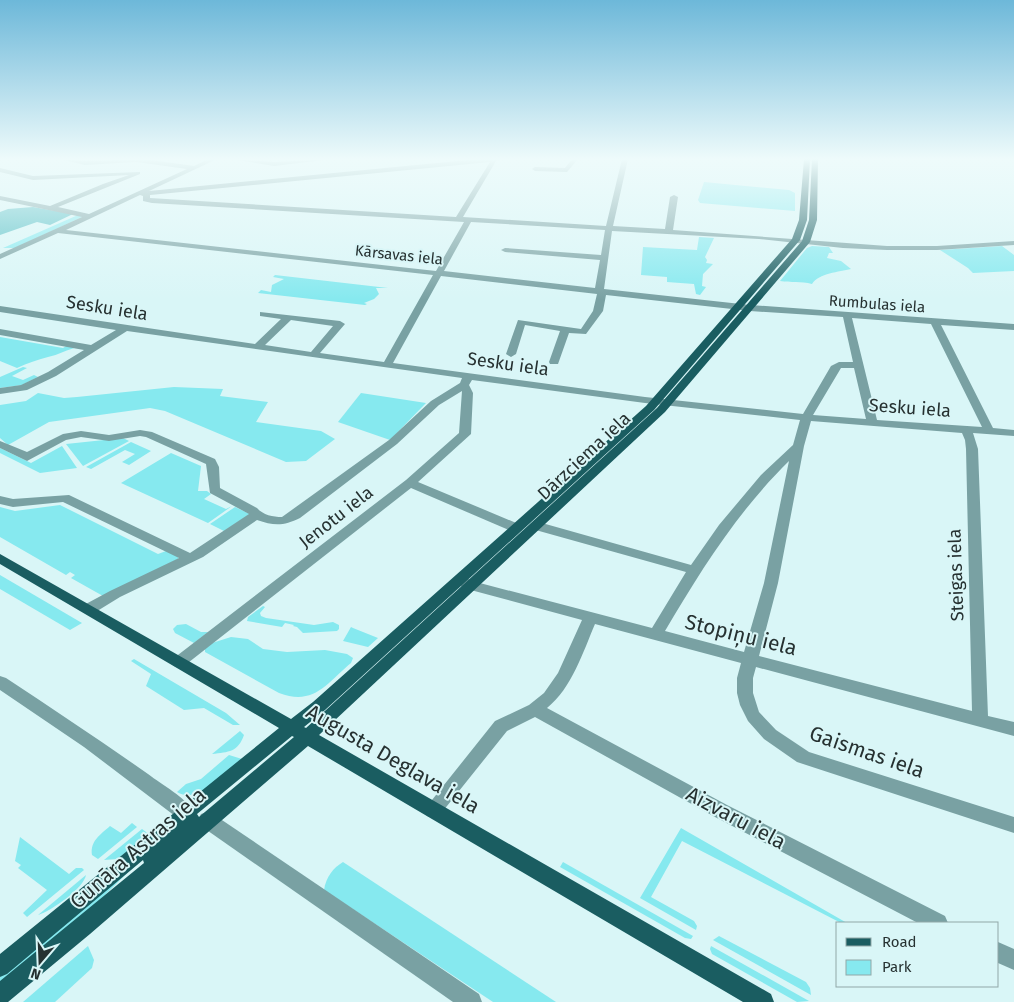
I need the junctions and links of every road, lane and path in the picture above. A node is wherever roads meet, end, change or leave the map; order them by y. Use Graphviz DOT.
graph roads {
  1 [pos="40,206"];
  2 [pos="56,206"];
  3 [pos="115,206"];
  4 [pos="238,206"];
  5 [pos="467,206"];
  6 [pos="614,206"];
  7 [pos="673,206"];
  8 [pos="803,206"];
  9 [pos="814,206"];
  10 [pos="51,208"];
  11 [pos="90,216"];
  12 [pos="459,218"];
  13 [pos="469,219"];
  14 [pos="609,228"];
  15 [pos="56,231"];
  16 [pos="669,232"];
  17 [pos="801,241"];
  18 [pos="1014,243"];
  19 [pos="0,249"];
  20 [pos="505,250"];
  21 [pos="11,251"];
  22 [pos="0,256"];
  23 [pos="603,258"];
  24 [pos="439,274"];
  25 [pos="600,291"];
  26 [pos="739,307"];
  27 [pos="0,308"];
  28 [pos="750,308"];
  29 [pos="263,314"];
  30 [pos="847,316"];
  31 [pos="289,317"];
  32 [pos="935,322"];
  33 [pos="1014,327"];
  34 [pos="124,329"];
  35 [pos="566,329"];
  36 [pos="0,332"];
  37 [pos="258,347"];
  38 [pos="92,348"];
  39 [pos="511,354"];
  40 [pos="312,355"];
  41 [pos="554,362"];
  42 [pos="387,365"];
  43 [pos="857,365"];
  44 [pos="466,381"];
  45 [pos="0,391"];
  46 [pos="662,402"];
  47 [pos="806,418"];
  48 [pos="872,423"];
  49 [pos="966,430"];
  50 [pos="989,431"];
  51 [pos="1014,433"];
  52 [pos="0,444"];
  53 [pos="798,446"];
  54 [pos="410,482"];
  55 [pos="0,500"];
  56 [pos="256,515"];
  57 [pos="537,526"];
  58 [pos="516,528"];
  59 [pos="0,558"];
  60 [pos="190,558"];
  61 [pos="694,570"];
  62 [pos="465,583"];
  63 [pos="90,609"];
  64 [pos="590,618"];
  65 [pos="655,635"];
  66 [pos="749,659"];
  67 [pos="179,662"];
  68 [pos="0,682"];
  69 [pos="535,709"];
  70 [pos="980,720"];
  71 [pos="1014,729"];
  72 [pos="298,731"];
  73 [pos="433,810"];
  74 [pos="185,813"];
  75 [pos="207,820"];
  76 [pos="1014,825"];
  77 [pos="153,866"];
  78 [pos="936,922"];
  79 [pos="999,952"];
  80 [pos="1014,960"];
  81 [pos="0,967"];
  82 [pos="0,995"];
  83 [pos="471,1002"];
  84 [pos="763,1002"];
  1 -- 10 [label="street"];
  2 -- 10 [label="street"];
  3 -- 11 [label="street"];
  4 -- 12 [label="street"];
  5 -- 12 [label="street"];
  6 -- 14 [label="street"];
  7 -- 16 [label="street"];
  8 -- 17 [label="main road, Dārzciema iela"];
  9 -- 17 [label="main road, Dārzciema iela"];
  10 -- 11 [label="street"];
  11 -- 15 [label="street"];
  12 -- 13 [label="street"];
  13 -- 14 [label="street"];
  13 -- 24 [label="street"];
  14 -- 16 [label="street"];
  14 -- 23 [label="street"];
  15 -- 21 [label="street"];
  15 -- 24 [label="street, Kārsavas iela"];
  16 -- 17 [label="street"];
  17 -- 18 [label="street"];
  17 -- 26 [label="main road, Dārzciema iela"];
  17 -- 28 [label="main road, Dārzciema iela"];
  19 -- 21 [label="street"];
  20 -- 23 [label="street"];
  21 -- 22 [label="street"];
  23 -- 25 [label="street"];
  24 -- 25 [label="street, Kārsavas iela"];
  24 -- 42 [label="street"];
  25 -- 26 [label="street, Kārsavas iela"];
  25 -- 35 [label="street"];
  26 -- 28 [label="street, Rumbulas iela"];
  26 -- 46 [label="main road, Dārzciema iela"];
  27 -- 34 [label="street, Sesku iela"];
  28 -- 30 [label="street, Rumbulas iela"];
  28 -- 46 [label="main road, Dārzciema iela"];
  29 -- 31 [label="street"];
  30 -- 32 [label="street, Rumbulas iela"];
  30 -- 43 [label="street"];
  31 -- 37 [label="street"];
  31 -- 40 [label="street"];
  32 -- 33 [label="street, Rumbulas iela"];
  32 -- 50 [label="street"];
  34 -- 37 [label="street, Sesku iela"];
  34 -- 38 [label="street"];
  35 -- 39 [label="street"];
  35 -- 41 [label="street"];
  36 -- 38 [label="street"];
  37 -- 40 [label="street, Sesku iela"];
  38 -- 45 [label="street"];
  40 -- 42 [label="street, Sesku iela"];
  42 -- 44 [label="street, Sesku iela"];
  43 -- 47 [label="street, Gaismas iela"];
  43 -- 48 [label="street"];
  44 -- 46 [label="street, Sesku iela"];
  44 -- 54 [label="street, Jenotu iela"];
  44 -- 56 [label="street"];
  46 -- 47 [label="street, Sesku iela"];
  46 -- 57 [label="main road, Dārzciema iela"];
  46 -- 58 [label="main road, Dārzciema iela"];
  47 -- 48 [label="street, Sesku iela"];
  47 -- 53 [label="street, Gaismas iela"];
  48 -- 49 [label="street, Sesku iela"];
  49 -- 50 [label="street, Sesku iela"];
  49 -- 70 [label="street, Steigas iela"];
  50 -- 51 [label="street, Sesku iela"];
  52 -- 56 [label="street"];
  53 -- 61 [label="street, Gaismas iela"];
  53 -- 66 [label="street, Gaismas iela"];
  54 -- 58 [label="street"];
  54 -- 67 [label="street, Jenotu iela"];
  55 -- 60 [label="street"];
  56 -- 60 [label="street"];
  57 -- 61 [label="street"];
  57 -- 62 [label="main road, Dārzciema iela"];
  58 -- 62 [label="main road, Dārzciema iela"];
  59 -- 63 [label="main road, Augusta Deglava iela"];
  60 -- 63 [label="street"];
  61 -- 65 [label="street, Gaismas iela"];
  62 -- 64 [label="street, Stopiņu iela"];
  62 -- 72 [label="main road, Dārzciema iela"];
  63 -- 67 [label="main road, Augusta Deglava iela"];
  64 -- 65 [label="street, Stopiņu iela"];
  64 -- 69 [label="street"];
  65 -- 66 [label="street, Stopiņu iela"];
  66 -- 70 [label="street, Stopiņu iela"];
  66 -- 76 [label="street, Gaismas iela"];
  67 -- 72 [label="main road, Augusta Deglava iela"];
  68 -- 74 [label="street"];
  69 -- 73 [label="street"];
  69 -- 78 [label="street, Aizvaru iela"];
  70 -- 71 [label="street, Stopiņu iela"];
  72 -- 73 [label="main road, Augusta Deglava iela"];
  72 -- 74 [label="main road, Gunāra Astras iela"];
  72 -- 75 [label="main road, Gunāra Astras iela"];
  73 -- 84 [label="main road, Augusta Deglava iela"];
  74 -- 77 [label="main road"];
  74 -- 81 [label="main road, Gunāra Astras iela"];
  75 -- 77 [label="main road, Gunāra Astras iela"];
  75 -- 83 [label="street"];
  77 -- 82 [label="main road, Gunāra Astras iela"];
  79 -- 80 [label="street"];
}
